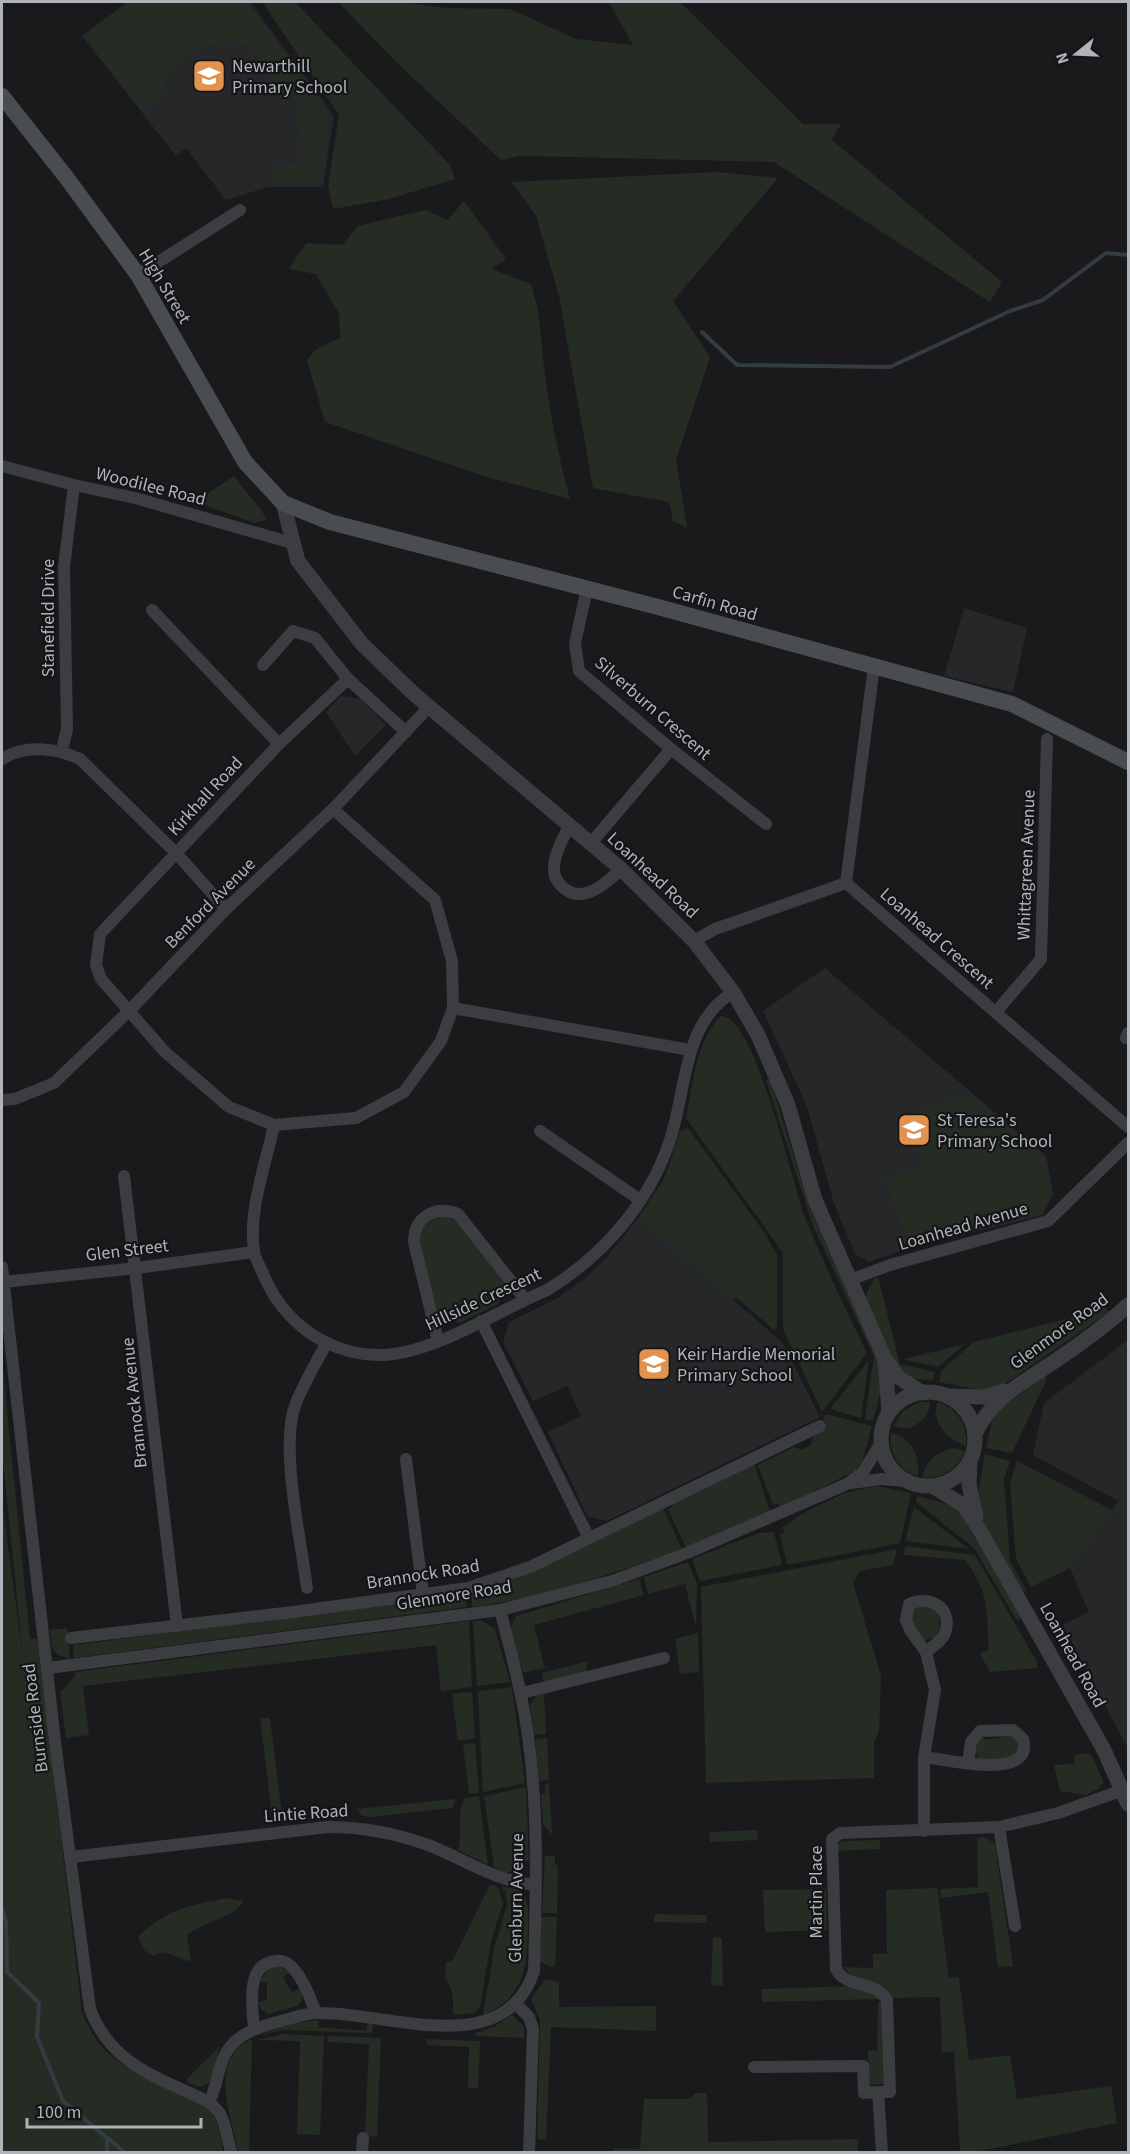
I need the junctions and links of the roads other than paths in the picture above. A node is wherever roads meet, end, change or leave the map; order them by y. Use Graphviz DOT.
graph roads {
  1 [pos="2,96"];
  2 [pos="240,210"];
  3 [pos="138,275"];
  4 [pos="2,466"];
  5 [pos="74,485"];
  6 [pos="283,503"];
  7 [pos="292,543"];
  8 [pos="587,589"];
  9 [pos="152,610"];
  10 [pos="263,665"];
  11 [pos="874,666"];
  12 [pos="348,679"];
  13 [pos="429,707"];
  14 [pos="406,732"];
  15 [pos="1047,739"];
  16 [pos="279,744"];
  17 [pos="671,749"];
  18 [pos="62,750"];
  19 [pos="2,759"];
  20 [pos="1128,762"];
  21 [pos="333,809"];
  22 [pos="766,824"];
  23 [pos="570,825"];
  24 [pos="591,843"];
  25 [pos="176,853"];
  26 [pos="621,869"];
  27 [pos="846,883"];
  28 [pos="226,909"];
  29 [pos="694,941"];
  30 [pos="733,992"];
  31 [pos="453,1008"];
  32 [pos="129,1011"];
  33 [pos="996,1012"];
  34 [pos="690,1050"];
  35 [pos="2,1100"];
  36 [pos="274,1125"];
  37 [pos="1128,1127"];
  38 [pos="540,1131"];
  39 [pos="1128,1143"];
  40 [pos="124,1176"];
  41 [pos="640,1200"];
  42 [pos="254,1252"];
  43 [pos="2,1267"];
  44 [pos="136,1268"];
  45 [pos="850,1280"];
  46 [pos="3,1282"];
  47 [pos="525,1299"];
  48 [pos="1128,1305"];
  49 [pos="481,1321"];
  50 [pos="438,1341"];
  51 [pos="326,1344"];
  52 [pos="884,1357"];
  53 [pos="1012,1389"];
  54 [pos="923,1393"];
  55 [pos="948,1396"];
  56 [pos="889,1412"];
  57 [pos="820,1426"];
  58 [pos="975,1434"];
  59 [pos="881,1443"];
  60 [pos="406,1459"];
  61 [pos="970,1462"];
  62 [pos="905,1481"];
  63 [pos="847,1484"];
  64 [pos="934,1487"];
  65 [pos="978,1527"];
  66 [pos="589,1538"];
  67 [pos="307,1588"];
  68 [pos="423,1594"];
  69 [pos="500,1610"];
  70 [pos="177,1626"];
  71 [pos="71,1638"];
  72 [pos="926,1652"];
  73 [pos="664,1658"];
  74 [pos="48,1668"];
  75 [pos="522,1693"];
  76 [pos="924,1756"];
  77 [pos="968,1762"];
  78 [pos="1126,1797"];
  79 [pos="999,1827"];
  80 [pos="924,1831"];
  81 [pos="71,1857"];
  82 [pos="535,1885"];
  83 [pos="1015,1926"];
  84 [pos="516,2004"];
  85 [pos="316,2013"];
  86 [pos="254,2028"];
  87 [pos="754,2067"];
  88 [pos="878,2092"];
  89 [pos="209,2103"];
  90 [pos="363,2138"];
  91 [pos="231,2152"];
  92 [pos="362,2152"];
  93 [pos="529,2152"];
  94 [pos="882,2152"];
  1 -- 3 [label="main road, High Street"];
  2 -- 3 [label="street"];
  3 -- 6 [label="main road, High Street"];
  4 -- 5 [label="street, Woodilee Road"];
  5 -- 7 [label="street, Woodilee Road"];
  5 -- 18 [label="street, Stanefield Drive"];
  6 -- 7 [label="street, Loanhead Road"];
  6 -- 8 [label="main road, Carfin Road"];
  7 -- 13 [label="street, Loanhead Road"];
  8 -- 11 [label="main road, Carfin Road"];
  8 -- 17 [label="street, Silverburn Crescent"];
  9 -- 16 [label="street"];
  10 -- 12 [label="street"];
  11 -- 20 [label="main road, Carfin Road"];
  11 -- 27 [label="street"];
  12 -- 14 [label="street"];
  12 -- 16 [label="street, Kirkhall Road"];
  13 -- 14 [label="street, Benford Avenue"];
  13 -- 23 [label="street, Loanhead Road"];
  14 -- 21 [label="street, Benford Avenue"];
  15 -- 33 [label="street, Whittagreen Avenue"];
  16 -- 25 [label="street, Kirkhall Road"];
  17 -- 22 [label="street, Silverburn Crescent"];
  17 -- 24 [label="street"];
  18 -- 19 [label="street"];
  18 -- 25 [label="street"];
  21 -- 28 [label="street, Benford Avenue"];
  21 -- 31 [label="street"];
  23 -- 24 [label="street, Loanhead Road"];
  23 -- 26 [label="street"];
  24 -- 26 [label="street, Loanhead Road"];
  25 -- 28 [label="street"];
  25 -- 32 [label="street, Kirkhall Road"];
  26 -- 29 [label="street, Loanhead Road"];
  27 -- 29 [label="street"];
  27 -- 33 [label="street, Loanhead Crescent"];
  28 -- 32 [label="street, Benford Avenue"];
  29 -- 30 [label="street, Loanhead Road"];
  30 -- 34 [label="street, Hillside Crescent"];
  30 -- 45 [label="street, Loanhead Road"];
  31 -- 34 [label="street"];
  31 -- 36 [label="street"];
  32 -- 35 [label="street, Benford Avenue"];
  32 -- 36 [label="street, Kirkhall Road"];
  33 -- 37 [label="street, Loanhead Crescent"];
  34 -- 41 [label="street, Hillside Crescent"];
  36 -- 42 [label="street, Hillside Crescent"];
  38 -- 41 [label="street"];
  39 -- 45 [label="street, Loanhead Avenue"];
  40 -- 44 [label="street, Brannock Avenue"];
  41 -- 47 [label="street, Hillside Crescent"];
  42 -- 44 [label="street, Glen Street"];
  42 -- 51 [label="street, Hillside Crescent"];
  43 -- 46 [label="street, Burnside Road"];
  44 -- 46 [label="street, Glen Street"];
  44 -- 70 [label="street, Brannock Avenue"];
  45 -- 52 [label="street, Loanhead Road"];
  46 -- 74 [label="street, Burnside Road"];
  47 -- 49 [label="street, Hillside Crescent"];
  47 -- 50 [label="street"];
  48 -- 53 [label="street, Glenmore Road"];
  49 -- 50 [label="street, Hillside Crescent"];
  49 -- 66 [label="street"];
  50 -- 51 [label="street, Hillside Crescent"];
  51 -- 67 [label="street"];
  52 -- 54 [label="street, Loanhead Road"];
  52 -- 56 [label="street, Loanhead Road"];
  53 -- 55 [label="street, Glenmore Road"];
  53 -- 58 [label="street, Glenmore Road"];
  54 -- 55 [label="street"];
  54 -- 56 [label="street"];
  55 -- 58 [label="street"];
  56 -- 59 [label="street"];
  57 -- 66 [label="street, Brannock Road"];
  58 -- 61 [label="street"];
  59 -- 62 [label="street"];
  59 -- 63 [label="street, Glenmore Road"];
  60 -- 68 [label="street"];
  61 -- 64 [label="street"];
  61 -- 65 [label="street, Loanhead Road"];
  62 -- 63 [label="street, Glenmore Road"];
  62 -- 64 [label="street"];
  63 -- 69 [label="street, Glenmore Road"];
  64 -- 65 [label="street, Loanhead Road"];
  65 -- 78 [label="street, Loanhead Road"];
  66 -- 68 [label="street, Brannock Road"];
  68 -- 70 [label="street, Brannock Road"];
  69 -- 74 [label="street, Glenmore Road"];
  69 -- 75 [label="street, Glenburn Avenue"];
  70 -- 71 [label="street, Brannock Road"];
  72 -- 76 [label="street"];
  73 -- 75 [label="street"];
  74 -- 81 [label="street, Burnside Road"];
  75 -- 82 [label="street, Glenburn Avenue"];
  76 -- 77 [label="street"];
  76 -- 80 [label="street"];
  77 -- 77 [label="street"];
  78 -- 79 [label="street, Martin Place"];
  79 -- 80 [label="street, Martin Place"];
  79 -- 83 [label="street"];
  80 -- 88 [label="street, Martin Place"];
  81 -- 82 [label="street, Lintie Road"];
  81 -- 89 [label="street, Burnside Road"];
  82 -- 84 [label="street, Glenburn Avenue"];
  84 -- 85 [label="street, Glenburn Avenue"];
  84 -- 93 [label="street"];
  85 -- 86 [label="street, Glenburn Avenue"];
  85 -- 86 [label="street"];
  86 -- 89 [label="street, Glenburn Avenue"];
  87 -- 88 [label="street"];
  88 -- 94 [label="street"];
  89 -- 91 [label="street"];
  90 -- 92 [label="street"];
}
